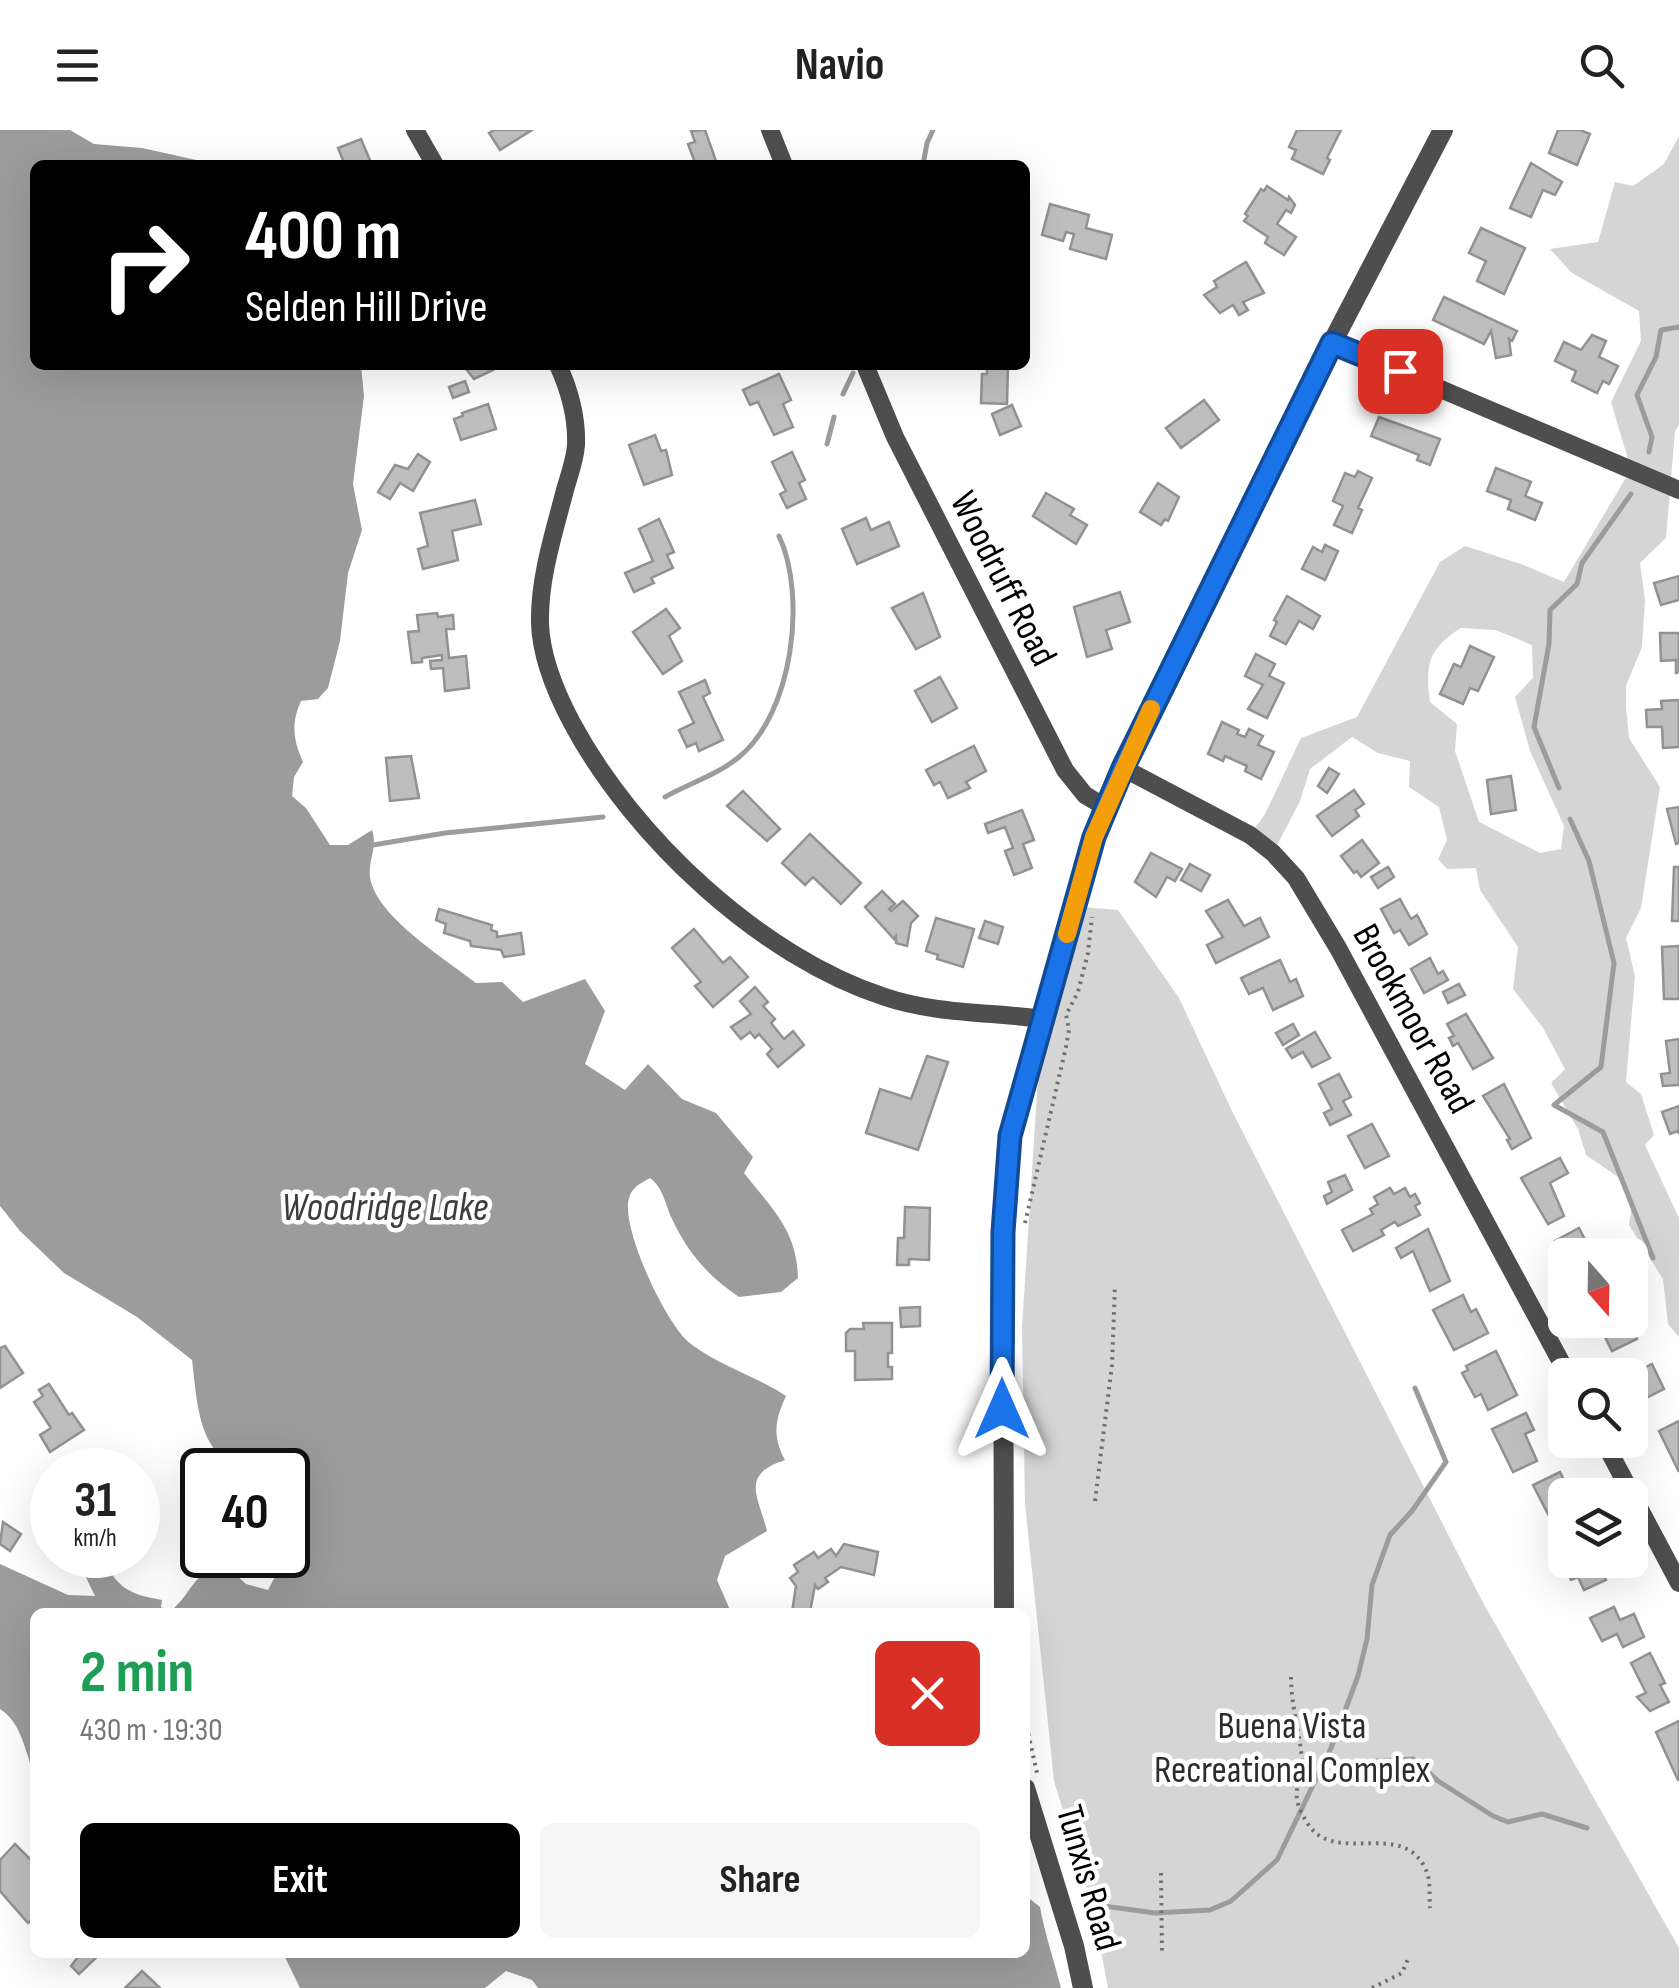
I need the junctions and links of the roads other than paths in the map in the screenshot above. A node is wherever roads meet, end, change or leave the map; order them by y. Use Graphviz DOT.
graph roads {
  1 [pos="415,130"];
  2 [pos="770,130"];
  3 [pos="1443,130"];
  4 [pos="432,160"];
  5 [pos="782,160"];
  6 [pos="1332,343"];
  7 [pos="560,370"];
  8 [pos="867,370"];
  9 [pos="1679,490"];
  10 [pos="1123,768"];
  11 [pos="1105,807"];
  12 [pos="1042,1019"];
  13 [pos="1559,1358"];
  14 [pos="1612,1458"];
  15 [pos="1679,1584"];
  16 [pos="1004,1608"];
  17 [pos="1030,1804"];
  18 [pos="1083,1988"];
  1 -- 4 [label="street"];
  2 -- 5 [label="street"];
  3 -- 6 [label="street"];
  6 -- 9 [label="street"];
  6 -- 10 [label="street"];
  7 -- 12 [label="street"];
  8 -- 11 [label="street, Woodruff Road"];
  10 -- 11 [label="street"];
  10 -- 13 [label="street, Brookmoor Road"];
  11 -- 12 [label="street"];
  12 -- 16 [label="street"];
  14 -- 15 [label="street"];
  17 -- 18 [label="street, Tunxis Road"];
}
